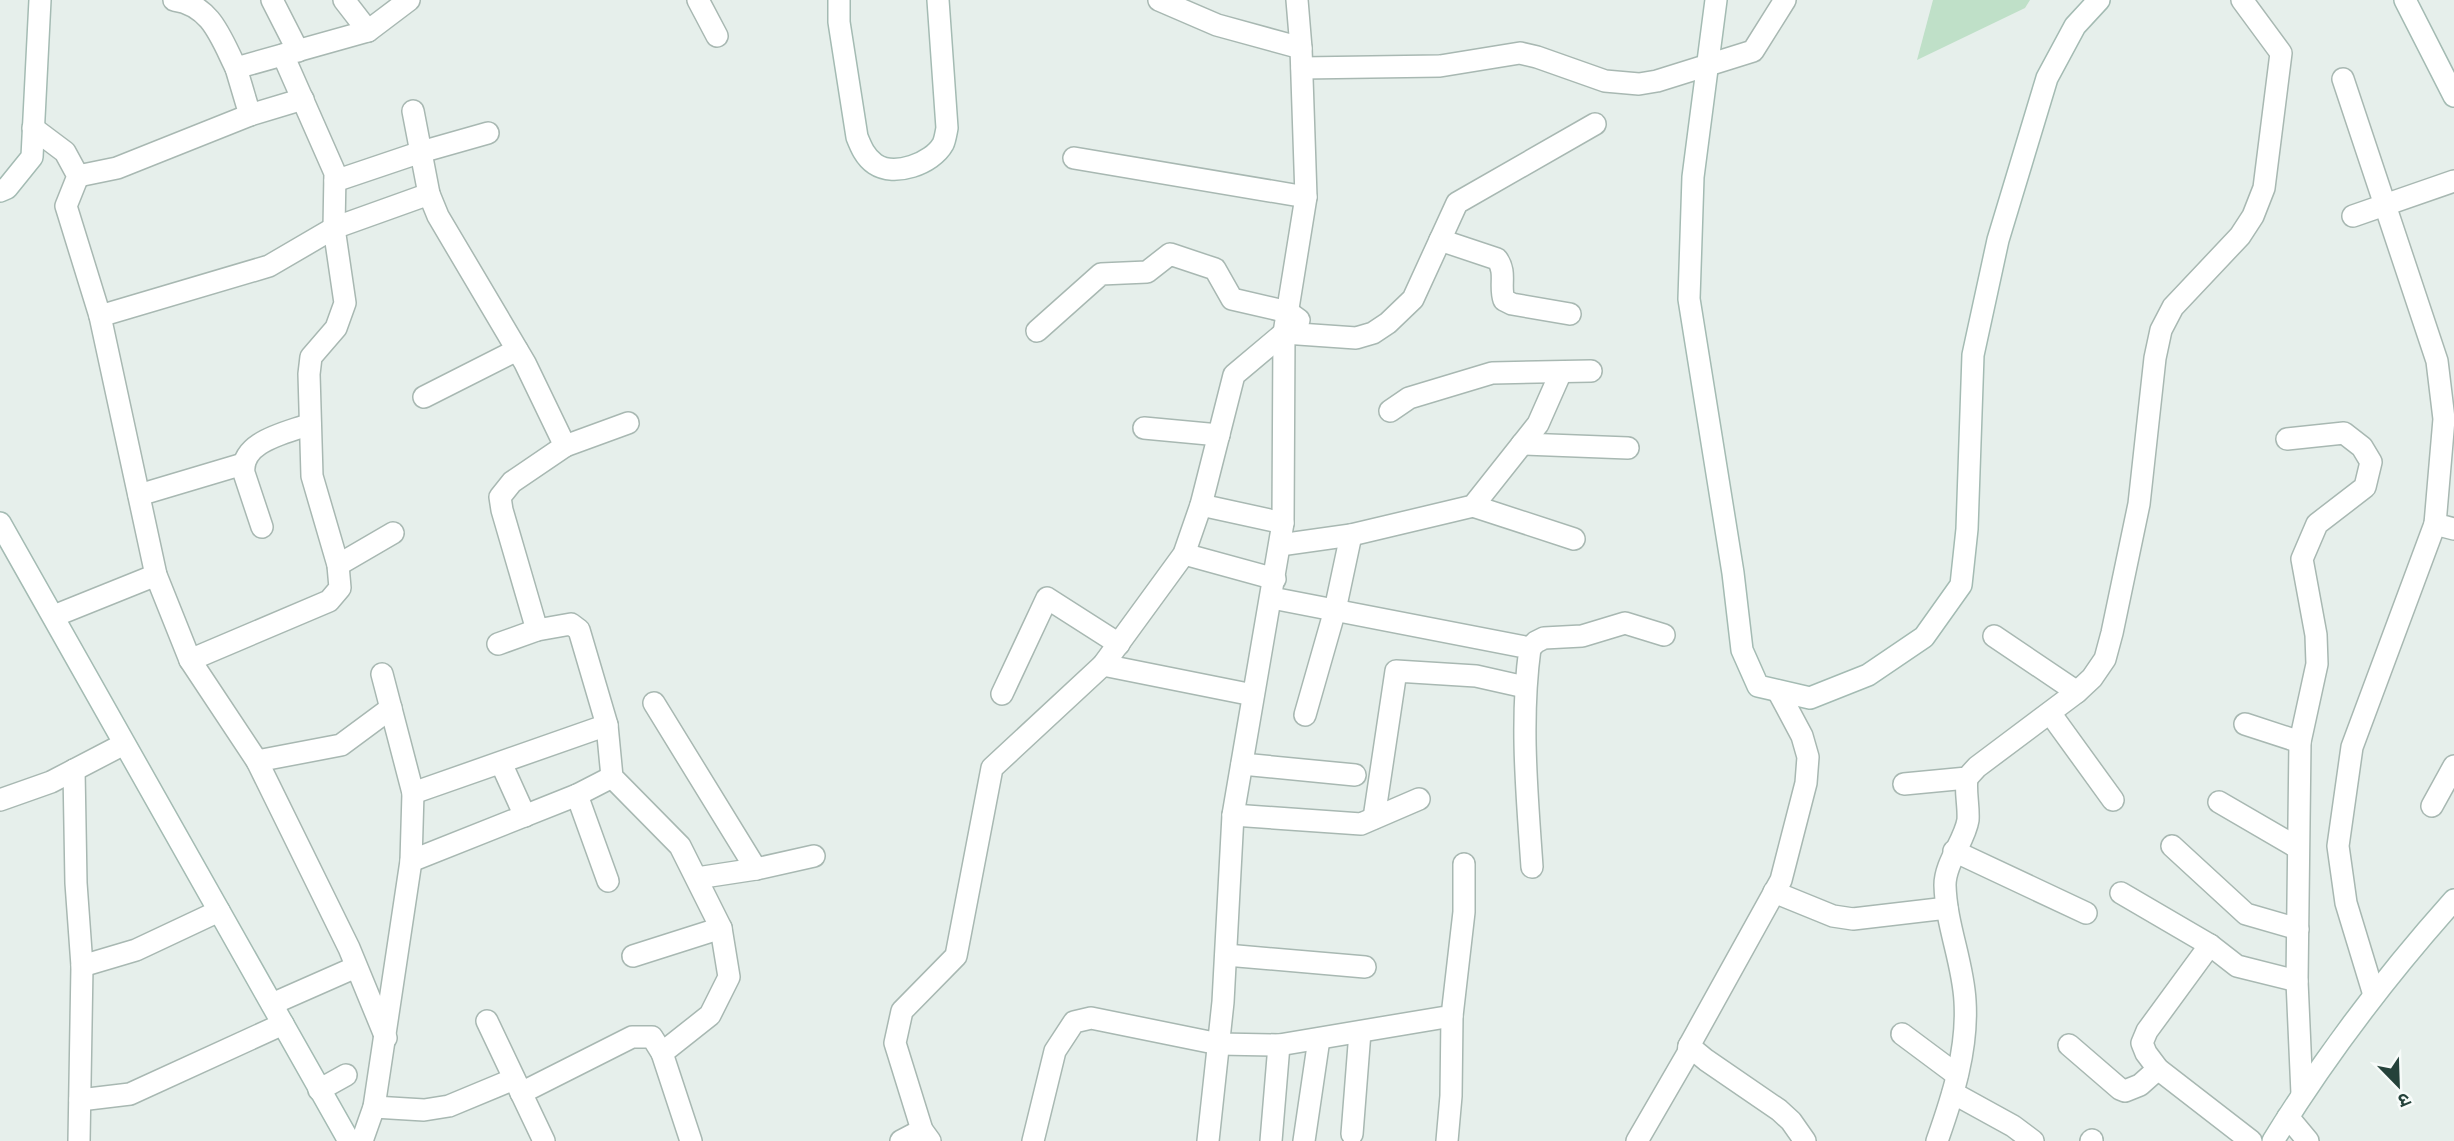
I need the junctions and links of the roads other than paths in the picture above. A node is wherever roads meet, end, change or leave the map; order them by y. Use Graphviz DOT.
graph roads {
  1 [pos="40,0"];
  2 [pos="174,0"];
  3 [pos="272,0"];
  4 [pos="344,0"];
  5 [pos="409,0"];
  6 [pos="698,0"];
  7 [pos="839,0"];
  8 [pos="938,0"];
  9 [pos="1159,0"];
  10 [pos="1297,0"];
  11 [pos="1716,0"];
  12 [pos="1785,0"];
  13 [pos="2099,0"];
  14 [pos="2242,0"];
  15 [pos="2405,0"];
  16 [pos="368,31"];
  17 [pos="718,36"];
  18 [pos="291,53"];
  19 [pos="1302,58"];
  20 [pos="1708,64"];
  21 [pos="236,68"];
  22 [pos="2343,79"];
  23 [pos="2454,96"];
  24 [pos="303,99"];
  25 [pos="413,111"];
  26 [pos="250,115"];
  27 [pos="1595,124"];
  28 [pos="33,128"];
  29 [pos="488,133"];
  30 [pos="421,152"];
  31 [pos="1074,158"];
  32 [pos="78,176"];
  33 [pos="335,181"];
  34 [pos="2454,181"];
  35 [pos="0,191"];
  36 [pos="429,194"];
  37 [pos="1306,197"];
  38 [pos="2385,205"];
  39 [pos="2353,215"];
  40 [pos="334,228"];
  41 [pos="1440,240"];
  42 [pos="1570,314"];
  43 [pos="100,316"];
  44 [pos="1286,323"];
  45 [pos="1037,331"];
  46 [pos="517,350"];
  47 [pos="2445,361"];
  48 [pos="1591,371"];
  49 [pos="1561,372"];
  50 [pos="424,397"];
  51 [pos="1390,411"];
  52 [pos="628,423"];
  53 [pos="310,424"];
  54 [pos="1144,428"];
  55 [pos="1219,435"];
  56 [pos="2287,439"];
  57 [pos="1522,444"];
  58 [pos="565,446"];
  59 [pos="1628,448"];
  60 [pos="243,464"];
  61 [pos="139,495"];
  62 [pos="1202,505"];
  63 [pos="1473,506"];
  64 [pos="1283,523"];
  65 [pos="2444,526"];
  66 [pos="262,527"];
  67 [pos="2,533"];
  68 [pos="393,533"];
  69 [pos="1351,535"];
  70 [pos="1574,539"];
  71 [pos="1280,545"];
  72 [pos="1184,554"];
  73 [pos="338,565"];
  74 [pos="156,575"];
  75 [pos="1273,588"];
  76 [pos="1335,610"];
  77 [pos="54,616"];
  78 [pos="537,630"];
  79 [pos="1664,635"];
  80 [pos="1994,636"];
  81 [pos="1119,643"];
  82 [pos="498,644"];
  83 [pos="1530,649"];
  84 [pos="190,660"];
  85 [pos="1103,666"];
  86 [pos="382,674"];
  87 [pos="1525,687"];
  88 [pos="1778,691"];
  89 [pos="2077,692"];
  90 [pos="1002,694"];
  91 [pos="1254,695"];
  92 [pos="654,703"];
  93 [pos="391,708"];
  94 [pos="2050,713"];
  95 [pos="1305,715"];
  96 [pos="2245,724"];
  97 [pos="607,725"];
  98 [pos="2300,742"];
  99 [pos="124,744"];
  100 [pos="257,761"];
  101 [pos="501,763"];
  102 [pos="1242,764"];
  103 [pos="2454,766"];
  104 [pos="74,770"];
  105 [pos="1355,775"];
  106 [pos="612,777"];
  107 [pos="1967,778"];
  108 [pos="1904,784"];
  109 [pos="413,793"];
  110 [pos="577,795"];
  111 [pos="1419,799"];
  112 [pos="0,800"];
  113 [pos="2113,800"];
  114 [pos="2219,802"];
  115 [pos="2432,807"];
  116 [pos="1233,815"];
  117 [pos="524,816"];
  118 [pos="1374,818"];
  119 [pos="2172,846"];
  120 [pos="2298,848"];
  121 [pos="1954,851"];
  122 [pos="814,856"];
  123 [pos="411,861"];
  124 [pos="1464,864"];
  125 [pos="1532,867"];
  126 [pos="756,869"];
  127 [pos="697,878"];
  128 [pos="608,881"];
  129 [pos="1774,892"];
  130 [pos="2121,893"];
  131 [pos="2454,900"];
  132 [pos="1947,908"];
  133 [pos="219,911"];
  134 [pos="2086,913"];
  135 [pos="721,928"];
  136 [pos="2298,929"];
  137 [pos="2210,946"];
  138 [pos="1226,955"];
  139 [pos="633,956"];
  140 [pos="82,966"];
  141 [pos="356,967"];
  142 [pos="1365,967"];
  143 [pos="2297,981"];
  144 [pos="2374,995"];
  145 [pos="272,1004"];
  146 [pos="1452,1016"];
  147 [pos="486,1021"];
  148 [pos="283,1024"];
  149 [pos="1360,1032"];
  150 [pos="1902,1034"];
  151 [pos="386,1038"];
  152 [pos="1319,1038"];
  153 [pos="1219,1044"];
  154 [pos="1279,1045"];
  155 [pos="2069,1045"];
  156 [pos="1689,1046"];
  157 [pos="662,1053"];
  158 [pos="2158,1069"];
  159 [pos="346,1075"];
  160 [pos="1955,1084"];
  161 [pos="518,1086"];
  162 [pos="318,1090"];
  163 [pos="2302,1094"];
  164 [pos="80,1100"];
  165 [pos="374,1107"];
  166 [pos="2288,1117"];
  167 [pos="1352,1134"];
  168 [pos="926,1136"];
  169 [pos="79,1141"];
  170 [pos="349,1141"];
  171 [pos="362,1141"];
  172 [pos="544,1141"];
  173 [pos="691,1141"];
  174 [pos="901,1141"];
  175 [pos="1033,1141"];
  176 [pos="1208,1141"];
  177 [pos="1272,1141"];
  178 [pos="1304,1141"];
  179 [pos="1447,1141"];
  180 [pos="1637,1141"];
  181 [pos="1805,1141"];
  182 [pos="1937,1141"];
  183 [pos="2033,1141"];
  184 [pos="2251,1141"];
  185 [pos="2273,1141"];
  186 [pos="2308,1141"];
  1 -- 28 [label="street"];
  2 -- 21 [label="street"];
  3 -- 18 [label="street"];
  4 -- 16 [label="street"];
  5 -- 16 [label="street"];
  6 -- 17 [label="street"];
  7 -- 8 [label="street"];
  9 -- 19 [label="street"];
  10 -- 19 [label="street"];
  11 -- 20 [label="street"];
  12 -- 20 [label="street"];
  13 -- 88 [label="street"];
  14 -- 89 [label="street"];
  15 -- 23 [label="street"];
  16 -- 18 [label="street"];
  18 -- 21 [label="street"];
  18 -- 24 [label="street"];
  19 -- 20 [label="street"];
  19 -- 37 [label="street"];
  20 -- 88 [label="street"];
  21 -- 26 [label="street"];
  22 -- 38 [label="street"];
  24 -- 26 [label="street"];
  24 -- 33 [label="street"];
  25 -- 30 [label="street"];
  26 -- 32 [label="street"];
  27 -- 41 [label="street"];
  28 -- 32 [label="street"];
  28 -- 35 [label="street"];
  29 -- 30 [label="street"];
  30 -- 33 [label="street"];
  30 -- 36 [label="street"];
  31 -- 37 [label="street"];
  32 -- 43 [label="street"];
  33 -- 40 [label="street"];
  34 -- 38 [label="street"];
  36 -- 40 [label="street"];
  36 -- 46 [label="street"];
  37 -- 44 [label="street"];
  38 -- 39 [label="street"];
  38 -- 47 [label="street"];
  40 -- 43 [label="street"];
  40 -- 53 [label="street"];
  41 -- 42 [label="street"];
  41 -- 44 [label="street"];
  43 -- 61 [label="street"];
  44 -- 45 [label="street"];
  44 -- 55 [label="street"];
  44 -- 64 [label="street"];
  46 -- 50 [label="street"];
  46 -- 58 [label="street"];
  47 -- 65 [label="street"];
  48 -- 49 [label="street"];
  49 -- 51 [label="street"];
  49 -- 57 [label="street"];
  52 -- 58 [label="street"];
  53 -- 60 [label="street"];
  53 -- 73 [label="street"];
  54 -- 55 [label="street"];
  55 -- 62 [label="street"];
  56 -- 98 [label="street"];
  57 -- 59 [label="street"];
  57 -- 63 [label="street"];
  58 -- 78 [label="street"];
  60 -- 61 [label="street"];
  60 -- 66 [label="street"];
  61 -- 74 [label="street"];
  62 -- 64 [label="street"];
  62 -- 72 [label="street"];
  63 -- 69 [label="street"];
  63 -- 70 [label="street"];
  64 -- 71 [label="street"];
  65 -- 144 [label="street"];
  67 -- 77 [label="street"];
  68 -- 73 [label="street"];
  69 -- 71 [label="street"];
  69 -- 76 [label="street"];
  71 -- 75 [label="street"];
  72 -- 75 [label="street"];
  72 -- 81 [label="street"];
  73 -- 84 [label="street"];
  74 -- 77 [label="street"];
  74 -- 84 [label="street"];
  75 -- 76 [label="street"];
  75 -- 91 [label="street"];
  76 -- 83 [label="street"];
  76 -- 95 [label="street"];
  77 -- 99 [label="street"];
  78 -- 82 [label="street"];
  78 -- 97 [label="street"];
  79 -- 83 [label="street"];
  80 -- 89 [label="street"];
  81 -- 85 [label="street"];
  81 -- 90 [label="street"];
  83 -- 87 [label="street"];
  84 -- 100 [label="street"];
  85 -- 91 [label="street"];
  85 -- 168 [label="street"];
  86 -- 93 [label="street"];
  87 -- 118 [label="street"];
  87 -- 125 [label="street"];
  88 -- 129 [label="street"];
  89 -- 94 [label="street"];
  91 -- 102 [label="street"];
  92 -- 126 [label="street"];
  93 -- 100 [label="street"];
  93 -- 109 [label="street"];
  94 -- 107 [label="street"];
  94 -- 113 [label="street"];
  96 -- 98 [label="street"];
  97 -- 101 [label="street"];
  97 -- 106 [label="street"];
  98 -- 120 [label="street"];
  99 -- 104 [label="street"];
  99 -- 133 [label="street"];
  100 -- 141 [label="street"];
  101 -- 109 [label="street"];
  101 -- 117 [label="street"];
  102 -- 105 [label="street"];
  102 -- 116 [label="street"];
  103 -- 115 [label="street"];
  104 -- 112 [label="street"];
  104 -- 140 [label="street"];
  106 -- 110 [label="street"];
  106 -- 127 [label="street"];
  107 -- 108 [label="street"];
  107 -- 121 [label="street"];
  109 -- 123 [label="street"];
  110 -- 117 [label="street"];
  110 -- 128 [label="street"];
  111 -- 118 [label="street"];
  114 -- 120 [label="street"];
  116 -- 118 [label="street"];
  116 -- 138 [label="street"];
  117 -- 123 [label="street"];
  119 -- 136 [label="street"];
  120 -- 136 [label="street"];
  121 -- 132 [label="street"];
  121 -- 134 [label="street"];
  122 -- 126 [label="street"];
  123 -- 151 [label="street"];
  124 -- 146 [label="street"];
  126 -- 127 [label="street"];
  127 -- 135 [label="street"];
  129 -- 132 [label="street"];
  129 -- 156 [label="street"];
  130 -- 137 [label="street"];
  131 -- 144 [label="street"];
  132 -- 160 [label="street"];
  133 -- 140 [label="street"];
  133 -- 145 [label="street"];
  135 -- 139 [label="street"];
  135 -- 157 [label="street"];
  136 -- 143 [label="street"];
  137 -- 143 [label="street"];
  137 -- 158 [label="street"];
  138 -- 142 [label="street"];
  138 -- 153 [label="street"];
  140 -- 164 [label="street"];
  141 -- 145 [label="street"];
  141 -- 151 [label="street"];
  143 -- 163 [label="street"];
  144 -- 163 [label="street"];
  145 -- 148 [label="street"];
  146 -- 149 [label="street"];
  146 -- 179 [label="street"];
  147 -- 161 [label="street"];
  148 -- 162 [label="street"];
  148 -- 164 [label="street"];
  149 -- 152 [label="street"];
  149 -- 167 [label="street"];
  150 -- 160 [label="street"];
  151 -- 165 [label="street"];
  152 -- 154 [label="street"];
  152 -- 178 [label="street"];
  153 -- 154 [label="street"];
  153 -- 175 [label="street"];
  153 -- 176 [label="street"];
  154 -- 177 [label="street"];
  155 -- 158 [label="street"];
  156 -- 180 [label="street"];
  156 -- 181 [label="street"];
  157 -- 161 [label="street"];
  157 -- 173 [label="street"];
  158 -- 184 [label="street"];
  159 -- 162 [label="street"];
  160 -- 182 [label="street"];
  160 -- 183 [label="street"];
  161 -- 165 [label="street"];
  161 -- 172 [label="street"];
  162 -- 170 [label="street"];
  163 -- 166 [label="street"];
  164 -- 169 [label="street"];
  165 -- 171 [label="street"];
  166 -- 185 [label="street"];
  166 -- 186 [label="street"];
  168 -- 174 [label="street"];
}
